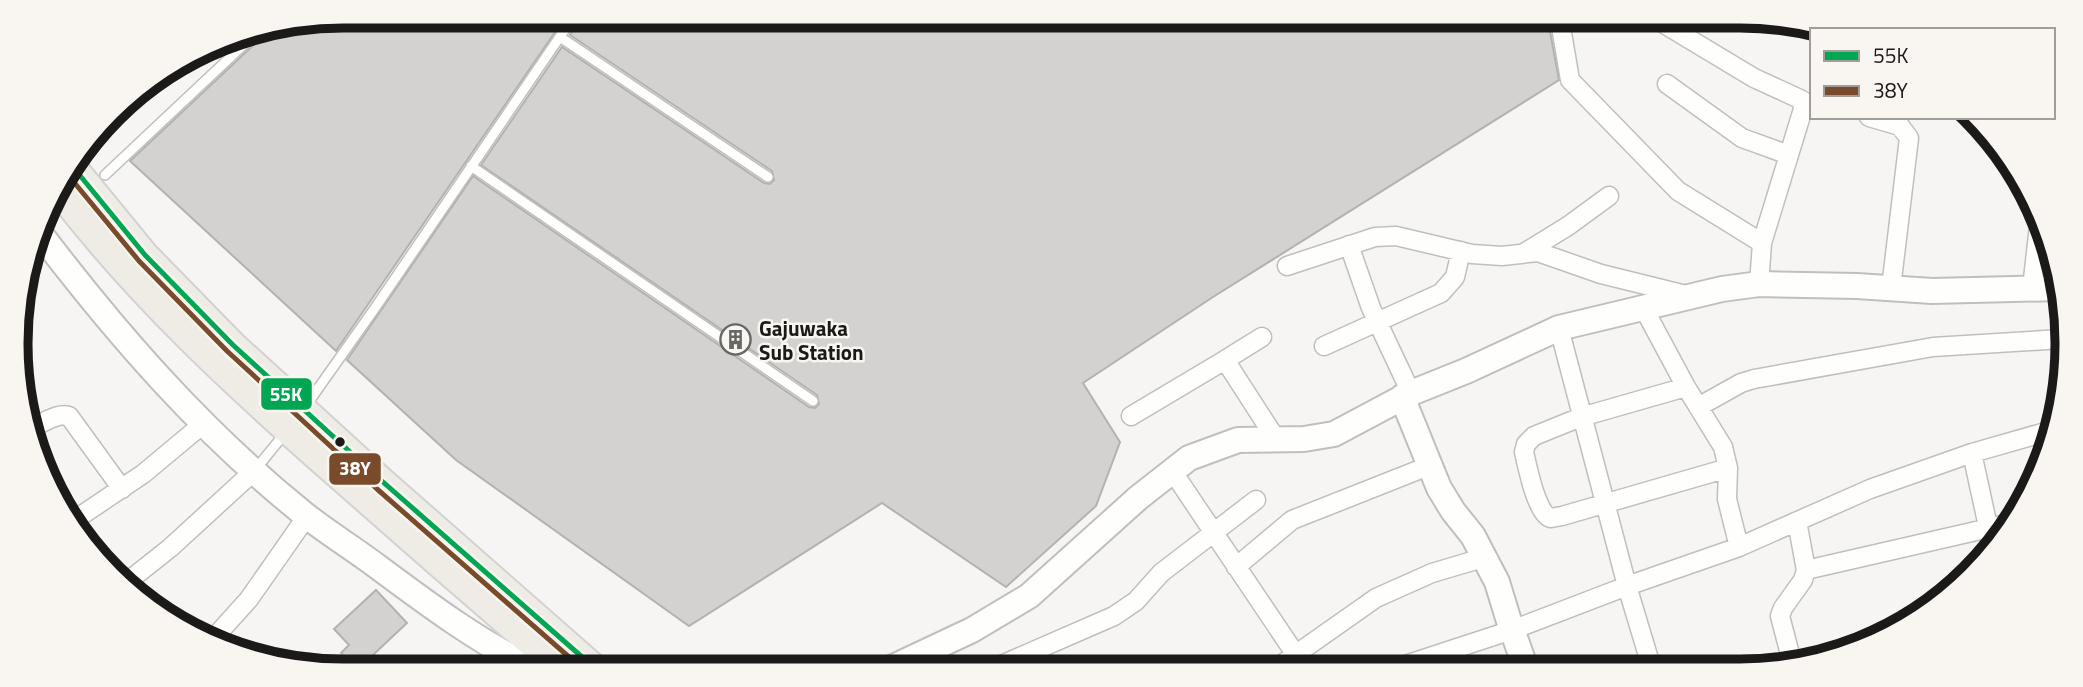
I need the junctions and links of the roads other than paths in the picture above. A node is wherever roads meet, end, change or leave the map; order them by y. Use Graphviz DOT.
graph roads {
  1 [pos="566,28"];
  2 [pos="1561,28"];
  3 [pos="1671,28"];
  4 [pos="560,37"];
  5 [pos="244,44"];
  6 [pos="1667,84"];
  7 [pos="1807,101"];
  8 [pos="1876,119"];
  9 [pos="1789,156"];
  10 [pos="471,166"];
  11 [pos="78,173"];
  12 [pos="106,175"];
  13 [pos="768,177"];
  14 [pos="1609,196"];
  15 [pos="64,198"];
  16 [pos="2037,240"];
  17 [pos="46,241"];
  18 [pos="1762,243"];
  19 [pos="1349,246"];
  20 [pos="1461,251"];
  21 [pos="1524,253"];
  22 [pos="1287,266"];
  23 [pos="1759,284"];
  24 [pos="1891,288"];
  25 [pos="2032,288"];
  26 [pos="2050,288"];
  27 [pos="1691,296"];
  28 [pos="1643,307"];
  29 [pos="1378,321"];
  30 [pos="1559,328"];
  31 [pos="1262,337"];
  32 [pos="2055,339"];
  33 [pos="1324,346"];
  34 [pos="1225,360"];
  35 [pos="1686,387"];
  36 [pos="1406,395"];
  37 [pos="813,401"];
  38 [pos="1698,407"];
  39 [pos="303,409"];
  40 [pos="1131,416"];
  41 [pos="1581,417"];
  42 [pos="203,424"];
  43 [pos="39,425"];
  44 [pos="287,431"];
  45 [pos="2042,433"];
  46 [pos="1276,439"];
  47 [pos="1972,453"];
  48 [pos="1431,465"];
  49 [pos="1728,468"];
  50 [pos="254,471"];
  51 [pos="1172,472"];
  52 [pos="122,489"];
  53 [pos="1256,500"];
  54 [pos="1604,503"];
  55 [pos="306,516"];
  56 [pos="80,517"];
  57 [pos="1797,521"];
  58 [pos="1998,525"];
  59 [pos="1988,527"];
  60 [pos="1214,534"];
  61 [pos="1990,536"];
  62 [pos="1739,547"];
  63 [pos="1486,557"];
  64 [pos="1236,567"];
  65 [pos="1805,570"];
  66 [pos="132,578"];
  67 [pos="1627,586"];
  68 [pos="1512,630"];
  69 [pos="219,633"];
  70 [pos="1296,655"];
  71 [pos="1790,655"];
  72 [pos="513,659"];
  73 [pos="549,659"];
  74 [pos="584,659"];
  75 [pos="910,659"];
  76 [pos="1015,659"];
  77 [pos="1290,659"];
  78 [pos="1424,659"];
  79 [pos="1522,659"];
  80 [pos="1649,659"];
  1 -- 4 [label="lane"];
  2 -- 18 [label="street"];
  3 -- 7 [label="street"];
  4 -- 10 [label="lane"];
  4 -- 13 [label="lane"];
  5 -- 12 [label="lane"];
  6 -- 9 [label="street"];
  7 -- 9 [label="street"];
  8 -- 24 [label="street"];
  9 -- 18 [label="street"];
  10 -- 37 [label="lane"];
  10 -- 39 [label="lane"];
  11 -- 39 [label="main road"];
  14 -- 21 [label="street"];
  15 -- 44 [label="main road"];
  16 -- 25 [label="street"];
  17 -- 42 [label="street"];
  18 -- 23 [label="street"];
  19 -- 20 [label="street"];
  19 -- 22 [label="street"];
  19 -- 29 [label="street"];
  20 -- 21 [label="street"];
  20 -- 29 [label="street"];
  21 -- 27 [label="street"];
  23 -- 24 [label="street"];
  23 -- 27 [label="street"];
  24 -- 25 [label="street"];
  25 -- 26 [label="street"];
  27 -- 28 [label="street"];
  28 -- 30 [label="street"];
  28 -- 35 [label="street"];
  29 -- 33 [label="street"];
  29 -- 36 [label="street"];
  30 -- 36 [label="street"];
  30 -- 41 [label="street"];
  31 -- 34 [label="street"];
  32 -- 38 [label="street"];
  34 -- 40 [label="street"];
  34 -- 46 [label="street"];
  35 -- 38 [label="street"];
  35 -- 41 [label="street"];
  36 -- 46 [label="street"];
  36 -- 48 [label="street"];
  38 -- 49 [label="street"];
  39 -- 44 [label="lane"];
  39 -- 74 [label="main road"];
  41 -- 54 [label="street"];
  41 -- 54 [label="street"];
  42 -- 50 [label="street"];
  42 -- 52 [label="street"];
  43 -- 52 [label="street"];
  44 -- 50 [label="lane"];
  44 -- 73 [label="main road"];
  45 -- 47 [label="street"];
  46 -- 51 [label="street"];
  47 -- 57 [label="street"];
  47 -- 59 [label="street"];
  48 -- 63 [label="street"];
  48 -- 64 [label="street"];
  49 -- 54 [label="street"];
  49 -- 62 [label="street"];
  50 -- 55 [label="street"];
  50 -- 66 [label="street"];
  51 -- 60 [label="street"];
  51 -- 75 [label="street"];
  52 -- 56 [label="street"];
  53 -- 60 [label="street"];
  54 -- 67 [label="street"];
  55 -- 69 [label="street"];
  55 -- 72 [label="street"];
  57 -- 62 [label="street"];
  57 -- 65 [label="street"];
  58 -- 59 [label="street"];
  59 -- 61 [label="street"];
  59 -- 65 [label="street"];
  60 -- 64 [label="street"];
  60 -- 76 [label="street"];
  62 -- 67 [label="street"];
  63 -- 68 [label="street"];
  63 -- 70 [label="street"];
  64 -- 70 [label="street"];
  65 -- 71 [label="street"];
  67 -- 68 [label="street"];
  67 -- 80 [label="street"];
  68 -- 78 [label="street"];
  68 -- 79 [label="street"];
  70 -- 77 [label="street"];
}
